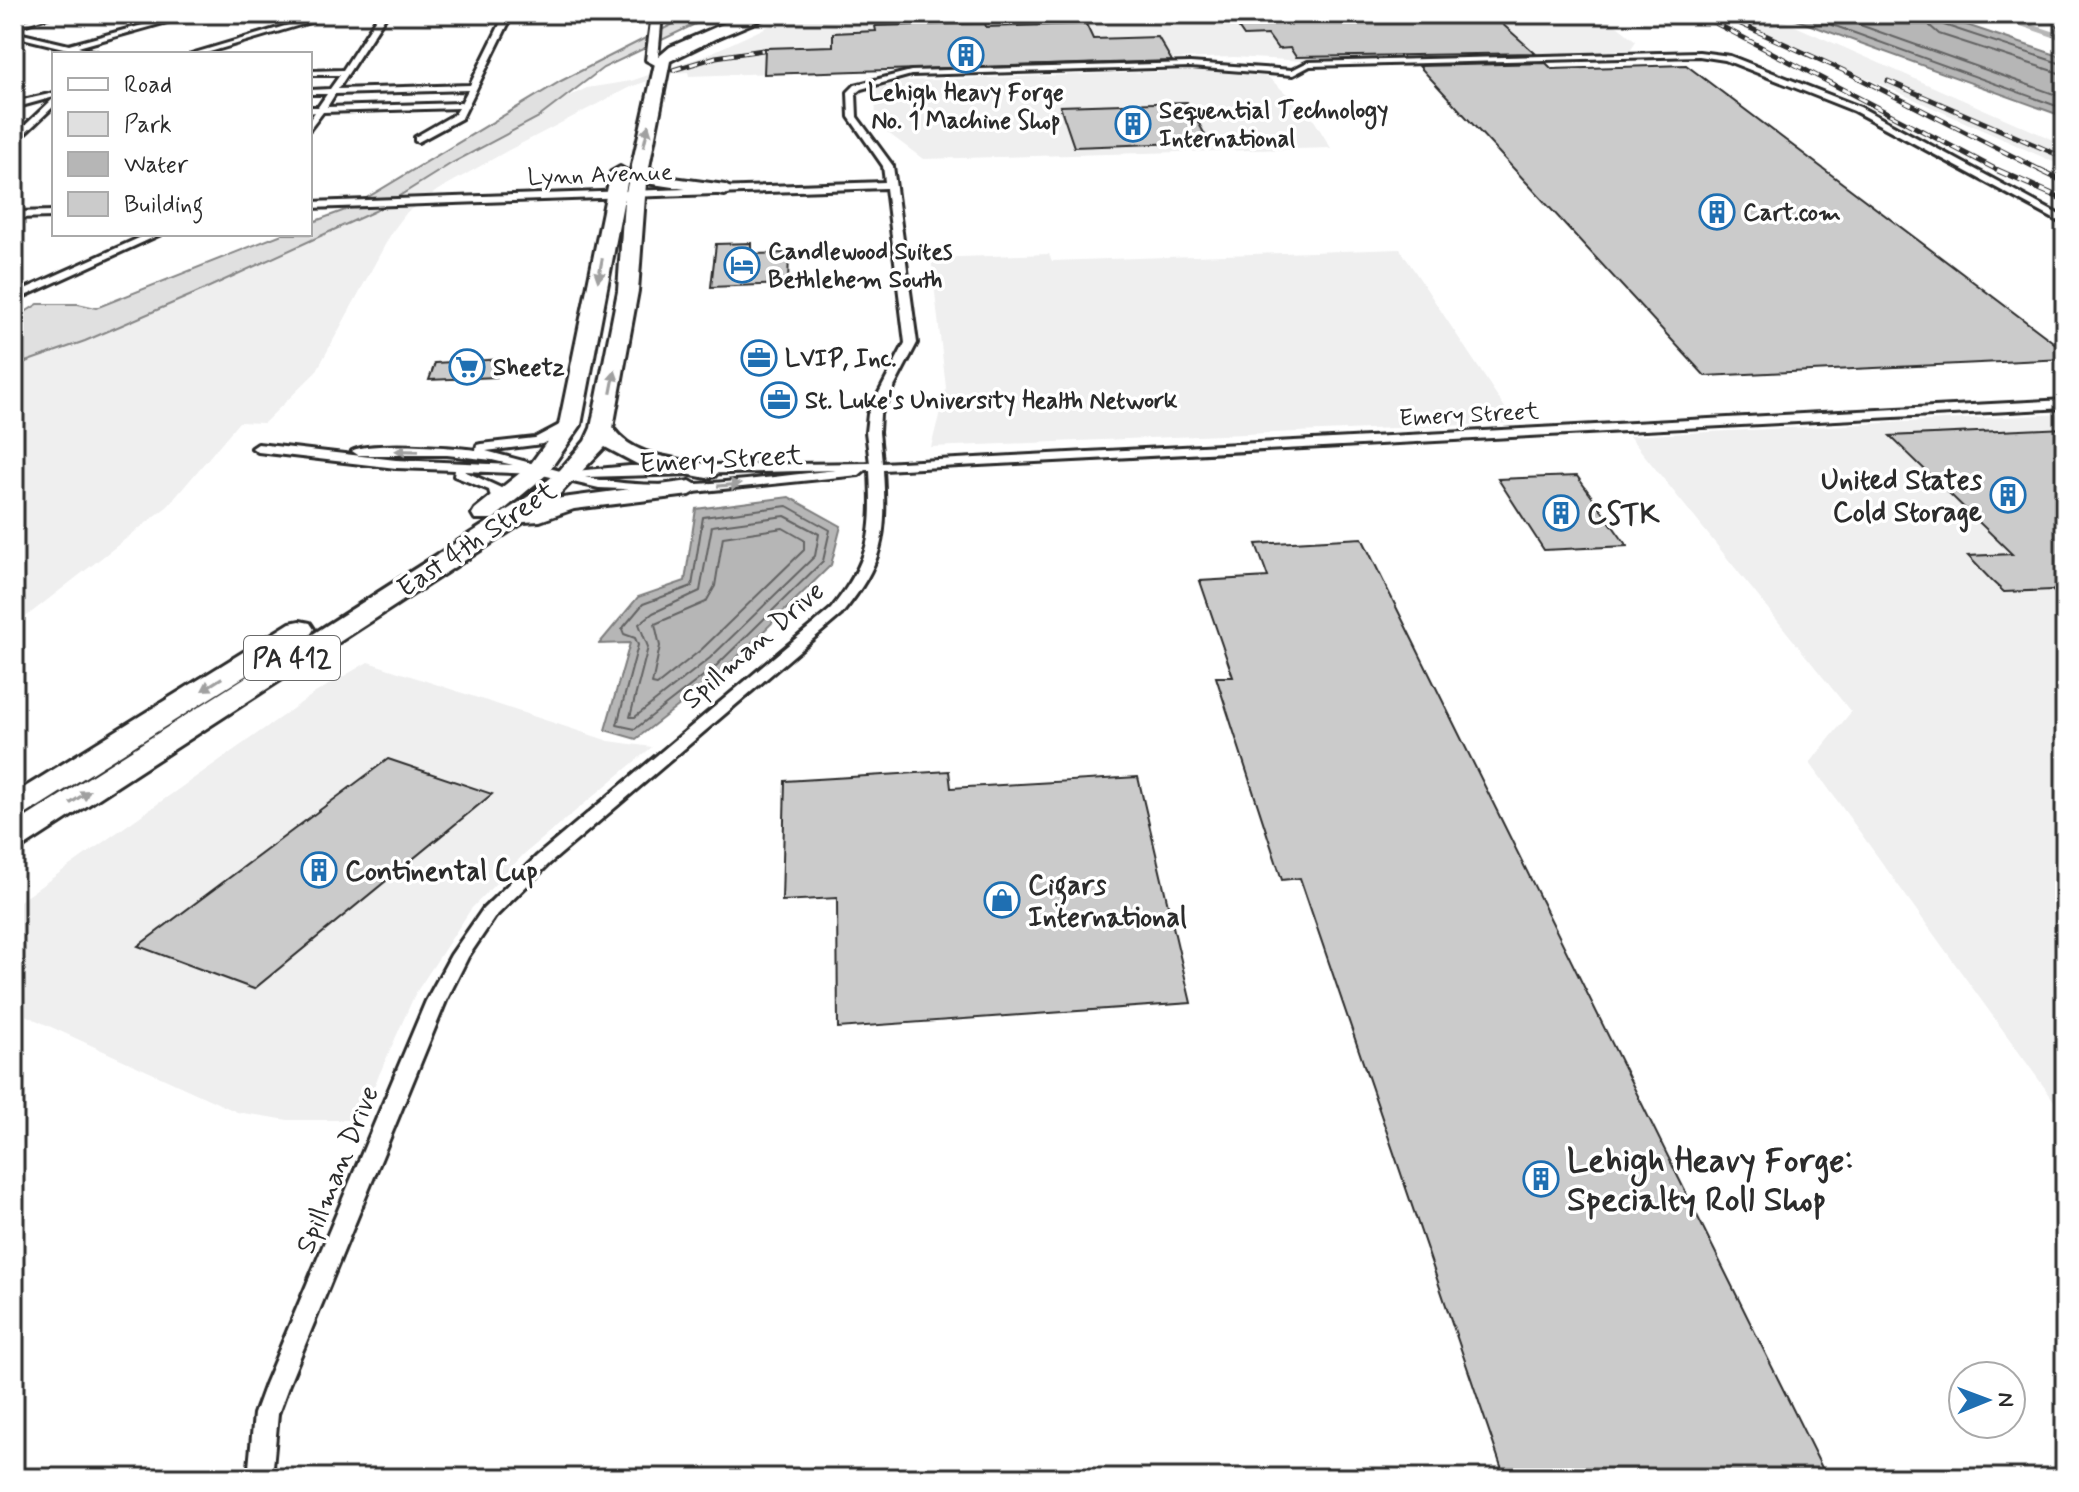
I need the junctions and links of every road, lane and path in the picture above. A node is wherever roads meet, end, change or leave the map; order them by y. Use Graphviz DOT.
graph roads {
  1 [pos="53,14"];
  2 [pos="191,14"];
  3 [pos="333,14"];
  4 [pos="383,14"];
  5 [pos="509,14"];
  6 [pos="745,14"];
  7 [pos="758,14"];
  8 [pos="770,14"];
  9 [pos="656,20"];
  10 [pos="14,26"];
  11 [pos="14,34"];
  12 [pos="693,42"];
  13 [pos="69,47"];
  14 [pos="90,52"];
  15 [pos="202,52"];
  16 [pos="653,69"];
  17 [pos="345,72"];
  18 [pos="312,73"];
  19 [pos="473,87"];
  20 [pos="333,91"];
  21 [pos="312,92"];
  22 [pos="52,96"];
  23 [pos="52,103"];
  24 [pos="14,105"];
  25 [pos="465,105"];
  26 [pos="312,110"];
  27 [pos="321,110"];
  28 [pos="52,119"];
  29 [pos="35,120"];
  30 [pos="312,123"];
  31 [pos="418,139"];
  32 [pos="14,141"];
  33 [pos="640,166"];
  34 [pos="891,185"];
  35 [pos="725,190"];
  36 [pos="625,193"];
  37 [pos="312,205"];
  38 [pos="52,214"];
  39 [pos="14,215"];
  40 [pos="2065,222"];
  41 [pos="152,236"];
  42 [pos="14,298"];
  43 [pos="2065,404"];
  44 [pos="570,423"];
  45 [pos="602,428"];
  46 [pos="258,448"];
  47 [pos="458,452"];
  48 [pos="330,455"];
  49 [pos="447,467"];
  50 [pos="876,467"];
  51 [pos="538,470"];
  52 [pos="568,475"];
  53 [pos="698,479"];
  54 [pos="492,509"];
  55 [pos="475,543"];
  56 [pos="14,808"];
  57 [pos="14,839"];
  58 [pos="260,1478"];
  1 -- 10 [label="street"];
  2 -- 13 [label="street"];
  3 -- 15 [label="street"];
  4 -- 17 [label="street"];
  5 -- 19 [label="street"];
  6 -- 16 [label="highway"];
  7 -- 12 [label="highway"];
  8 -- 12 [label="street"];
  9 -- 16 [label="main road, East 4th Street"];
  11 -- 13 [label="street"];
  12 -- 16 [label="highway"];
  13 -- 14 [label="street"];
  33 -- 16 [label="highway, East 4th Street / PA 412, one-way"];
  16 -- 36 [label="highway, East 4th Street / PA 412"];
  17 -- 18 [label="street"];
  17 -- 20 [label="street"];
  19 -- 20 [label="street"];
  19 -- 25 [label="street"];
  20 -- 21 [label="street"];
  20 -- 27 [label="street"];
  22 -- 24 [label="street"];
  23 -- 29 [label="street"];
  25 -- 27 [label="street"];
  25 -- 31 [label="street"];
  26 -- 27 [label="street"];
  27 -- 30 [label="street"];
  28 -- 29 [label="street"];
  29 -- 32 [label="street"];
  33 -- 35 [label="highway"];
  33 -- 36 [label="highway, East 4th Street / PA 412"];
  34 -- 35 [label="street, Lynn Avenue"];
  34 -- 40 [label="street, Spillman Drive"];
  34 -- 50 [label="street, Spillman Drive"];
  35 -- 36 [label="street, Lynn Avenue"];
  36 -- 37 [label="street, Lynn Avenue"];
  36 -- 44 [label="highway, East 4th Street / PA 412, one-way"];
  45 -- 36 [label="highway, East 4th Street / PA 412, one-way"];
  38 -- 39 [label="street"];
  41 -- 42 [label="street"];
  43 -- 50 [label="street, Emery Street"];
  44 -- 47 [label="street"];
  44 -- 51 [label="highway, East 4th Street / PA 412"];
  45 -- 52 [label="highway, East 4th Street / PA 412"];
  45 -- 53 [label="highway"];
  46 -- 48 [label="street, Emery Street"];
  47 -- 48 [label="street, Emery Street, one-way"];
  47 -- 51 [label="street, Emery Street"];
  48 -- 49 [label="street, Emery Street"];
  49 -- 51 [label="street, Emery Street"];
  49 -- 54 [label="street"];
  50 -- 53 [label="street, Emery Street"];
  53 -- 50 [label="street, Emery Street, one-way"];
  50 -- 58 [label="street, Spillman Drive"];
  51 -- 52 [label="street, Emery Street"];
  51 -- 54 [label="highway, East 4th Street / PA 412"];
  52 -- 53 [label="street, Emery Street"];
  52 -- 53 [label="street, Emery Street"];
  52 -- 55 [label="highway, East 4th Street / PA 412"];
  53 -- 55 [label="highway"];
  54 -- 56 [label="highway, East 4th Street / PA 412, one-way"];
  57 -- 55 [label="highway, East 4th Street / PA 412, one-way"];
}
